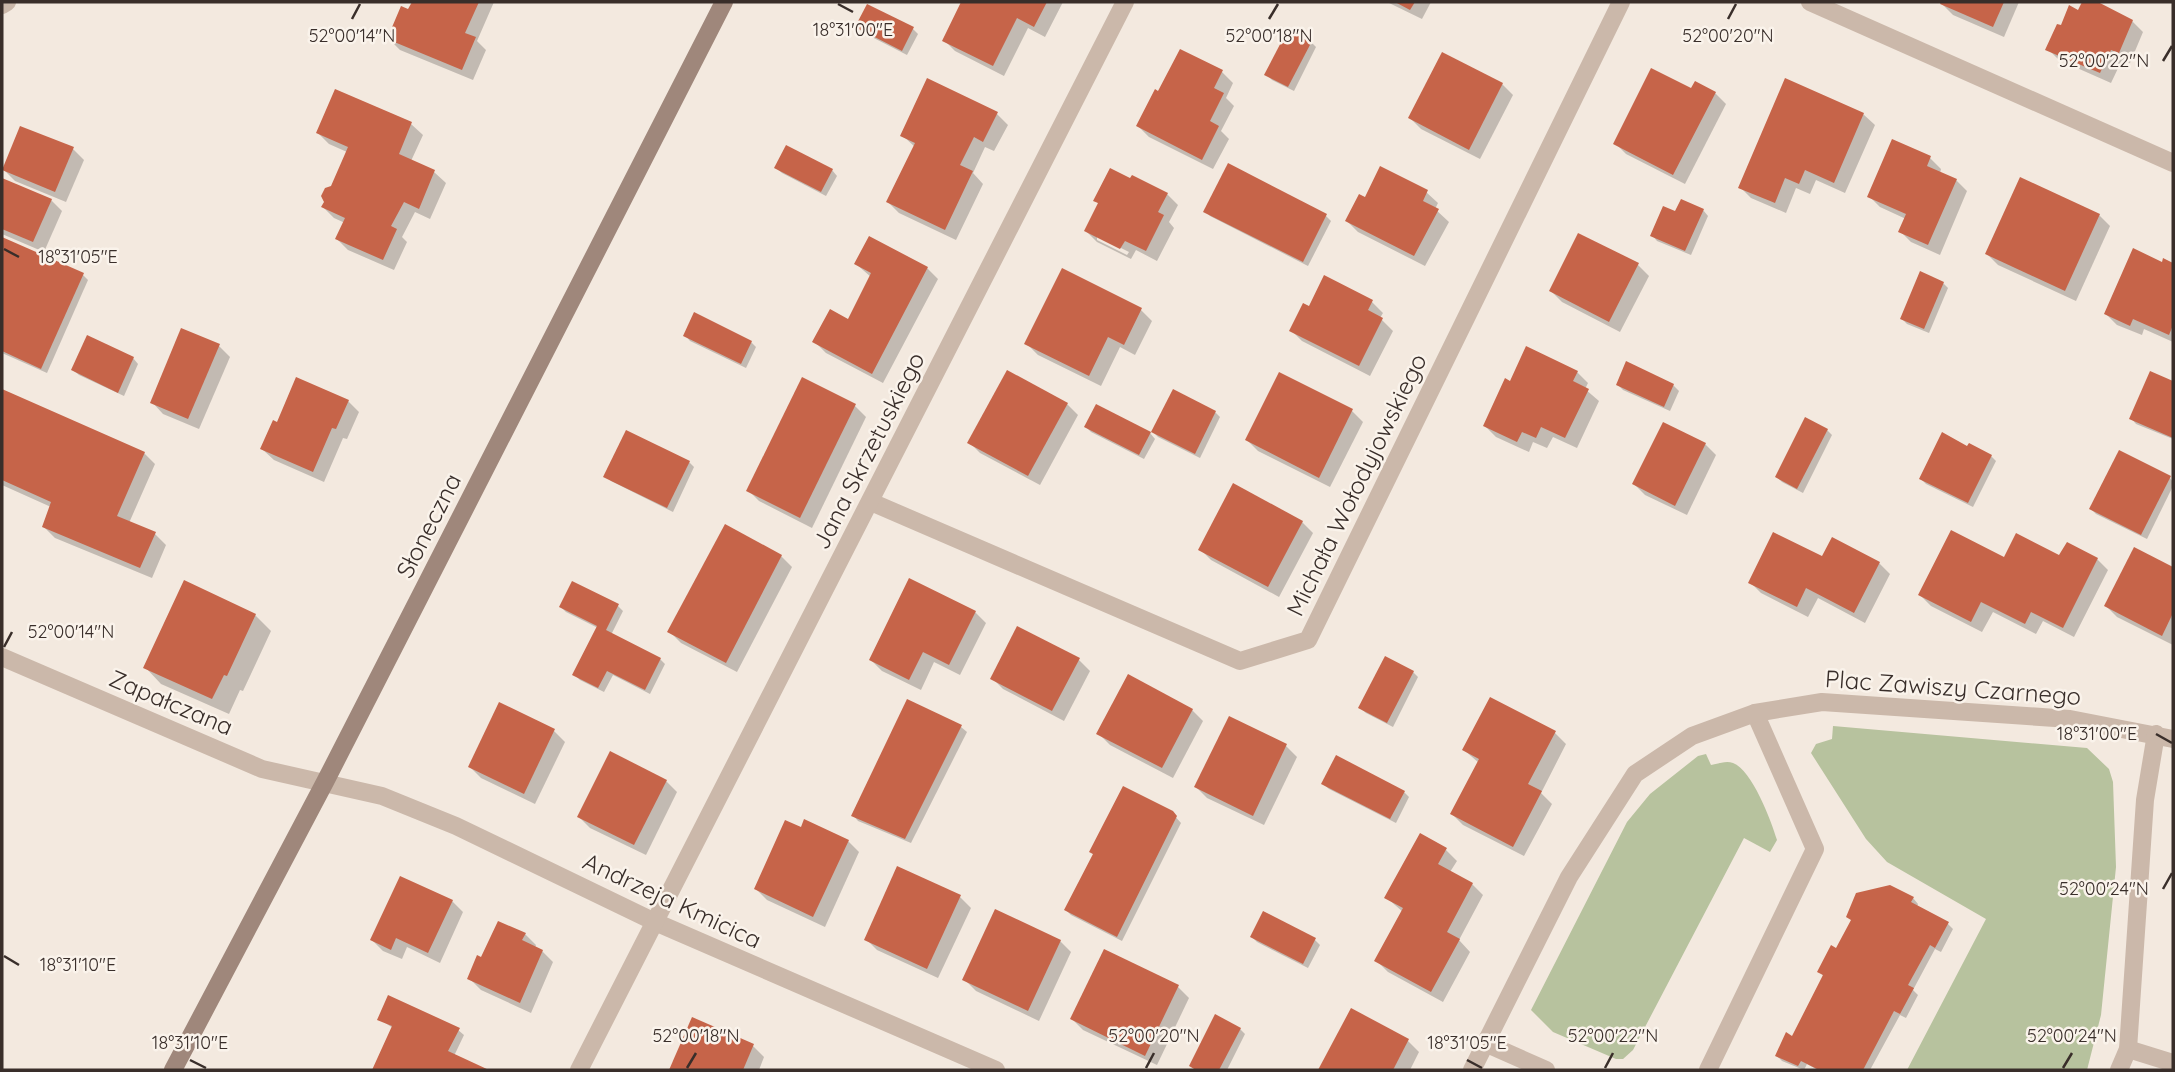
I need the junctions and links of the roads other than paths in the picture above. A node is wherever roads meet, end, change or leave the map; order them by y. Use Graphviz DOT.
graph roads {
  1 [pos="7,2"];
  2 [pos="724,2"];
  3 [pos="1125,2"];
  4 [pos="1621,2"];
  5 [pos="1810,2"];
  6 [pos="2,5"];
  7 [pos="2173,163"];
  8 [pos="871,502"];
  9 [pos="2,657"];
  10 [pos="1755,713"];
  11 [pos="2165,736"];
  12 [pos="325,782"];
  13 [pos="655,922"];
  14 [pos="1485,1043"];
  15 [pos="2128,1049"];
  16 [pos="2173,1063"];
  17 [pos="173,1070"];
  18 [pos="579,1070"];
  19 [pos="996,1070"];
  20 [pos="1472,1070"];
  21 [pos="1546,1070"];
  22 [pos="1708,1070"];
  23 [pos="2119,1070"];
  1 -- 6 [label="street"];
  2 -- 12 [label="street, Słoneczna"];
  3 -- 8 [label="street, Jana Skrzetuskiego"];
  4 -- 8 [label="street, Michała Wołodyjowskiego"];
  5 -- 7 [label="street"];
  8 -- 13 [label="street, Jana Skrzetuskiego"];
  9 -- 12 [label="street, Zapałczana"];
  10 -- 11 [label="street, Plac Zawiszy Czarnego"];
  10 -- 14 [label="street, Plac Zawiszy Czarnego"];
  10 -- 22 [label="street"];
  11 -- 15 [label="street, Plac Zawiszy Czarnego"];
  12 -- 13 [label="street, Andrzeja Kmicica"];
  12 -- 17 [label="street, Słoneczna"];
  13 -- 18 [label="street, Jana Skrzetuskiego"];
  13 -- 19 [label="street, Andrzeja Kmicica"];
  14 -- 20 [label="street, Plac Zawiszy Czarnego"];
  14 -- 21 [label="street"];
  15 -- 16 [label="street"];
  15 -- 23 [label="street, Plac Zawiszy Czarnego"];
}
